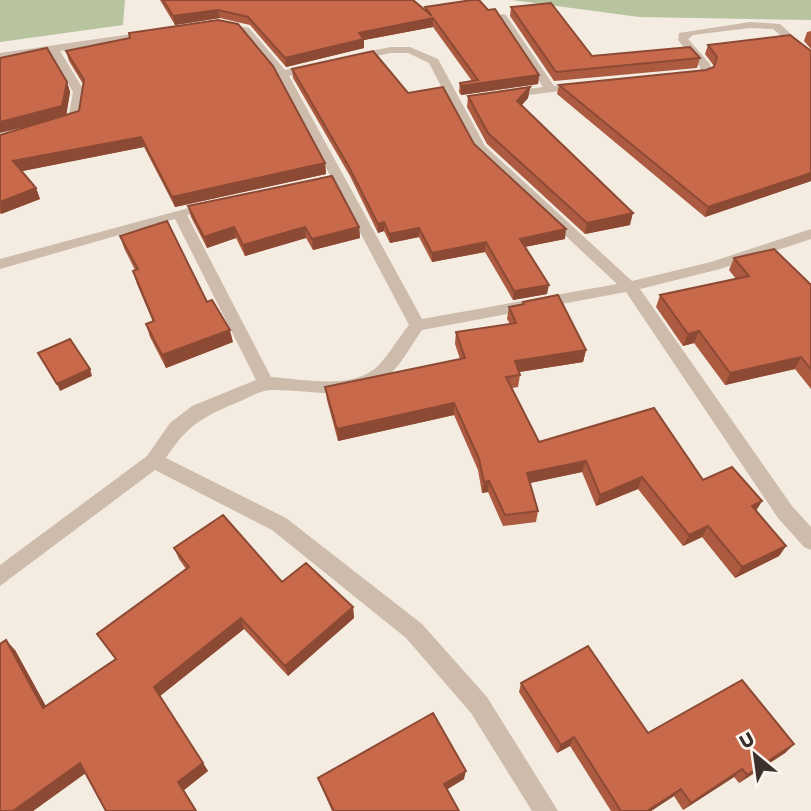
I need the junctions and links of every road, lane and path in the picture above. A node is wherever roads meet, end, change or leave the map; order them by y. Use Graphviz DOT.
graph roads {
  1 [pos="502,17"];
  2 [pos="206,26"];
  3 [pos="165,32"];
  4 [pos="54,49"];
  5 [pos="0,56"];
  6 [pos="811,58"];
  7 [pos="282,74"];
  8 [pos="671,77"];
  9 [pos="591,85"];
  10 [pos="550,89"];
  11 [pos="497,96"];
  12 [pos="50,127"];
  13 [pos="233,201"];
  14 [pos="179,213"];
  15 [pos="811,234"];
  16 [pos="0,264"];
  17 [pos="631,288"];
  18 [pos="418,325"];
  19 [pos="266,383"];
  20 [pos="154,461"];
  21 [pos="811,541"];
  22 [pos="0,577"];
  23 [pos="546,811"];
  1 -- 10 [label="street"];
  2 -- 7 [label="street"];
  3 -- 4 [label="street"];
  4 -- 5 [label="street"];
  4 -- 12 [label="street"];
  6 -- 8 [label="street"];
  7 -- 17 [label="street"];
  7 -- 18 [label="street"];
  9 -- 10 [label="street"];
  10 -- 11 [label="street"];
  13 -- 14 [label="street"];
  14 -- 16 [label="street"];
  14 -- 19 [label="street"];
  15 -- 17 [label="street"];
  17 -- 18 [label="street"];
  17 -- 21 [label="street"];
  18 -- 19 [label="street"];
  19 -- 20 [label="street"];
  20 -- 22 [label="street"];
  20 -- 23 [label="street"];
}
